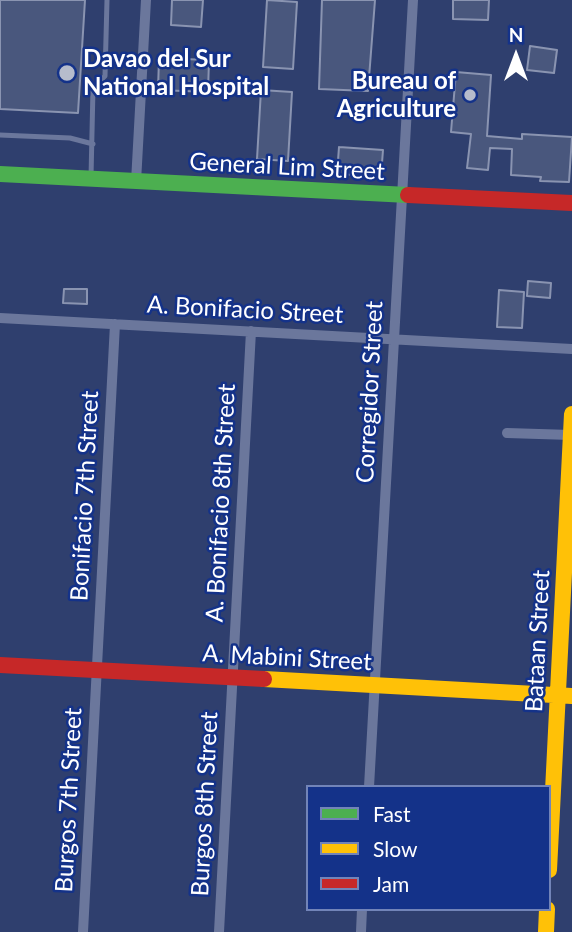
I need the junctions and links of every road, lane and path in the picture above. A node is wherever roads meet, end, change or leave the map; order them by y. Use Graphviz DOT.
graph roads {
  1 [pos="107,0"];
  2 [pos="146,0"];
  3 [pos="413,0"];
  4 [pos="0,135"];
  5 [pos="93,144"];
  6 [pos="0,174"];
  7 [pos="91,180"];
  8 [pos="136,181"];
  9 [pos="402,196"];
  10 [pos="572,203"];
  11 [pos="0,318"];
  12 [pos="115,324"];
  13 [pos="251,331"];
  14 [pos="394,338"];
  15 [pos="572,349"];
  16 [pos="572,414"];
  17 [pos="507,433"];
  18 [pos="571,435"];
  19 [pos="0,665"];
  20 [pos="97,670"];
  21 [pos="232,678"];
  22 [pos="375,685"];
  23 [pos="565,696"];
  24 [pos="369,785"];
  25 [pos="551,848"];
  26 [pos="362,911"];
  27 [pos="547,911"];
  28 [pos="83,932"];
  29 [pos="219,932"];
  30 [pos="361,932"];
  31 [pos="546,932"];
  1 -- 5 [label="lane"];
  2 -- 8 [label="street"];
  3 -- 9 [label="street, Corregidor Street"];
  4 -- 5 [label="lane"];
  5 -- 7 [label="lane"];
  6 -- 7 [label="street, General Lim Street"];
  7 -- 8 [label="street, General Lim Street"];
  8 -- 9 [label="street, General Lim Street"];
  9 -- 10 [label="street, General Lim Street"];
  9 -- 14 [label="street, Corregidor Street"];
  11 -- 12 [label="street, A. Bonifacio Street"];
  12 -- 13 [label="street, A. Bonifacio Street"];
  12 -- 20 [label="street, Bonifacio 7th Street"];
  13 -- 14 [label="street, A. Bonifacio Street"];
  13 -- 21 [label="street, A. Bonifacio 8th Street"];
  14 -- 15 [label="street, A. Bonifacio Street"];
  14 -- 22 [label="street, Corregidor Street"];
  16 -- 18 [label="street, Bataan Street"];
  17 -- 18 [label="street"];
  18 -- 23 [label="street, Bataan Street"];
  19 -- 20 [label="street, A. Mabini Street"];
  20 -- 21 [label="street, A. Mabini Street"];
  20 -- 28 [label="street, Burgos 7th Street"];
  21 -- 22 [label="street, A. Mabini Street"];
  21 -- 29 [label="street, Burgos 8th Street"];
  22 -- 23 [label="street, A. Mabini Street"];
  22 -- 24 [label="street, Corregidor Street"];
  23 -- 25 [label="street, Bataan Street"];
  26 -- 30 [label="street"];
  27 -- 31 [label="street"];
}
